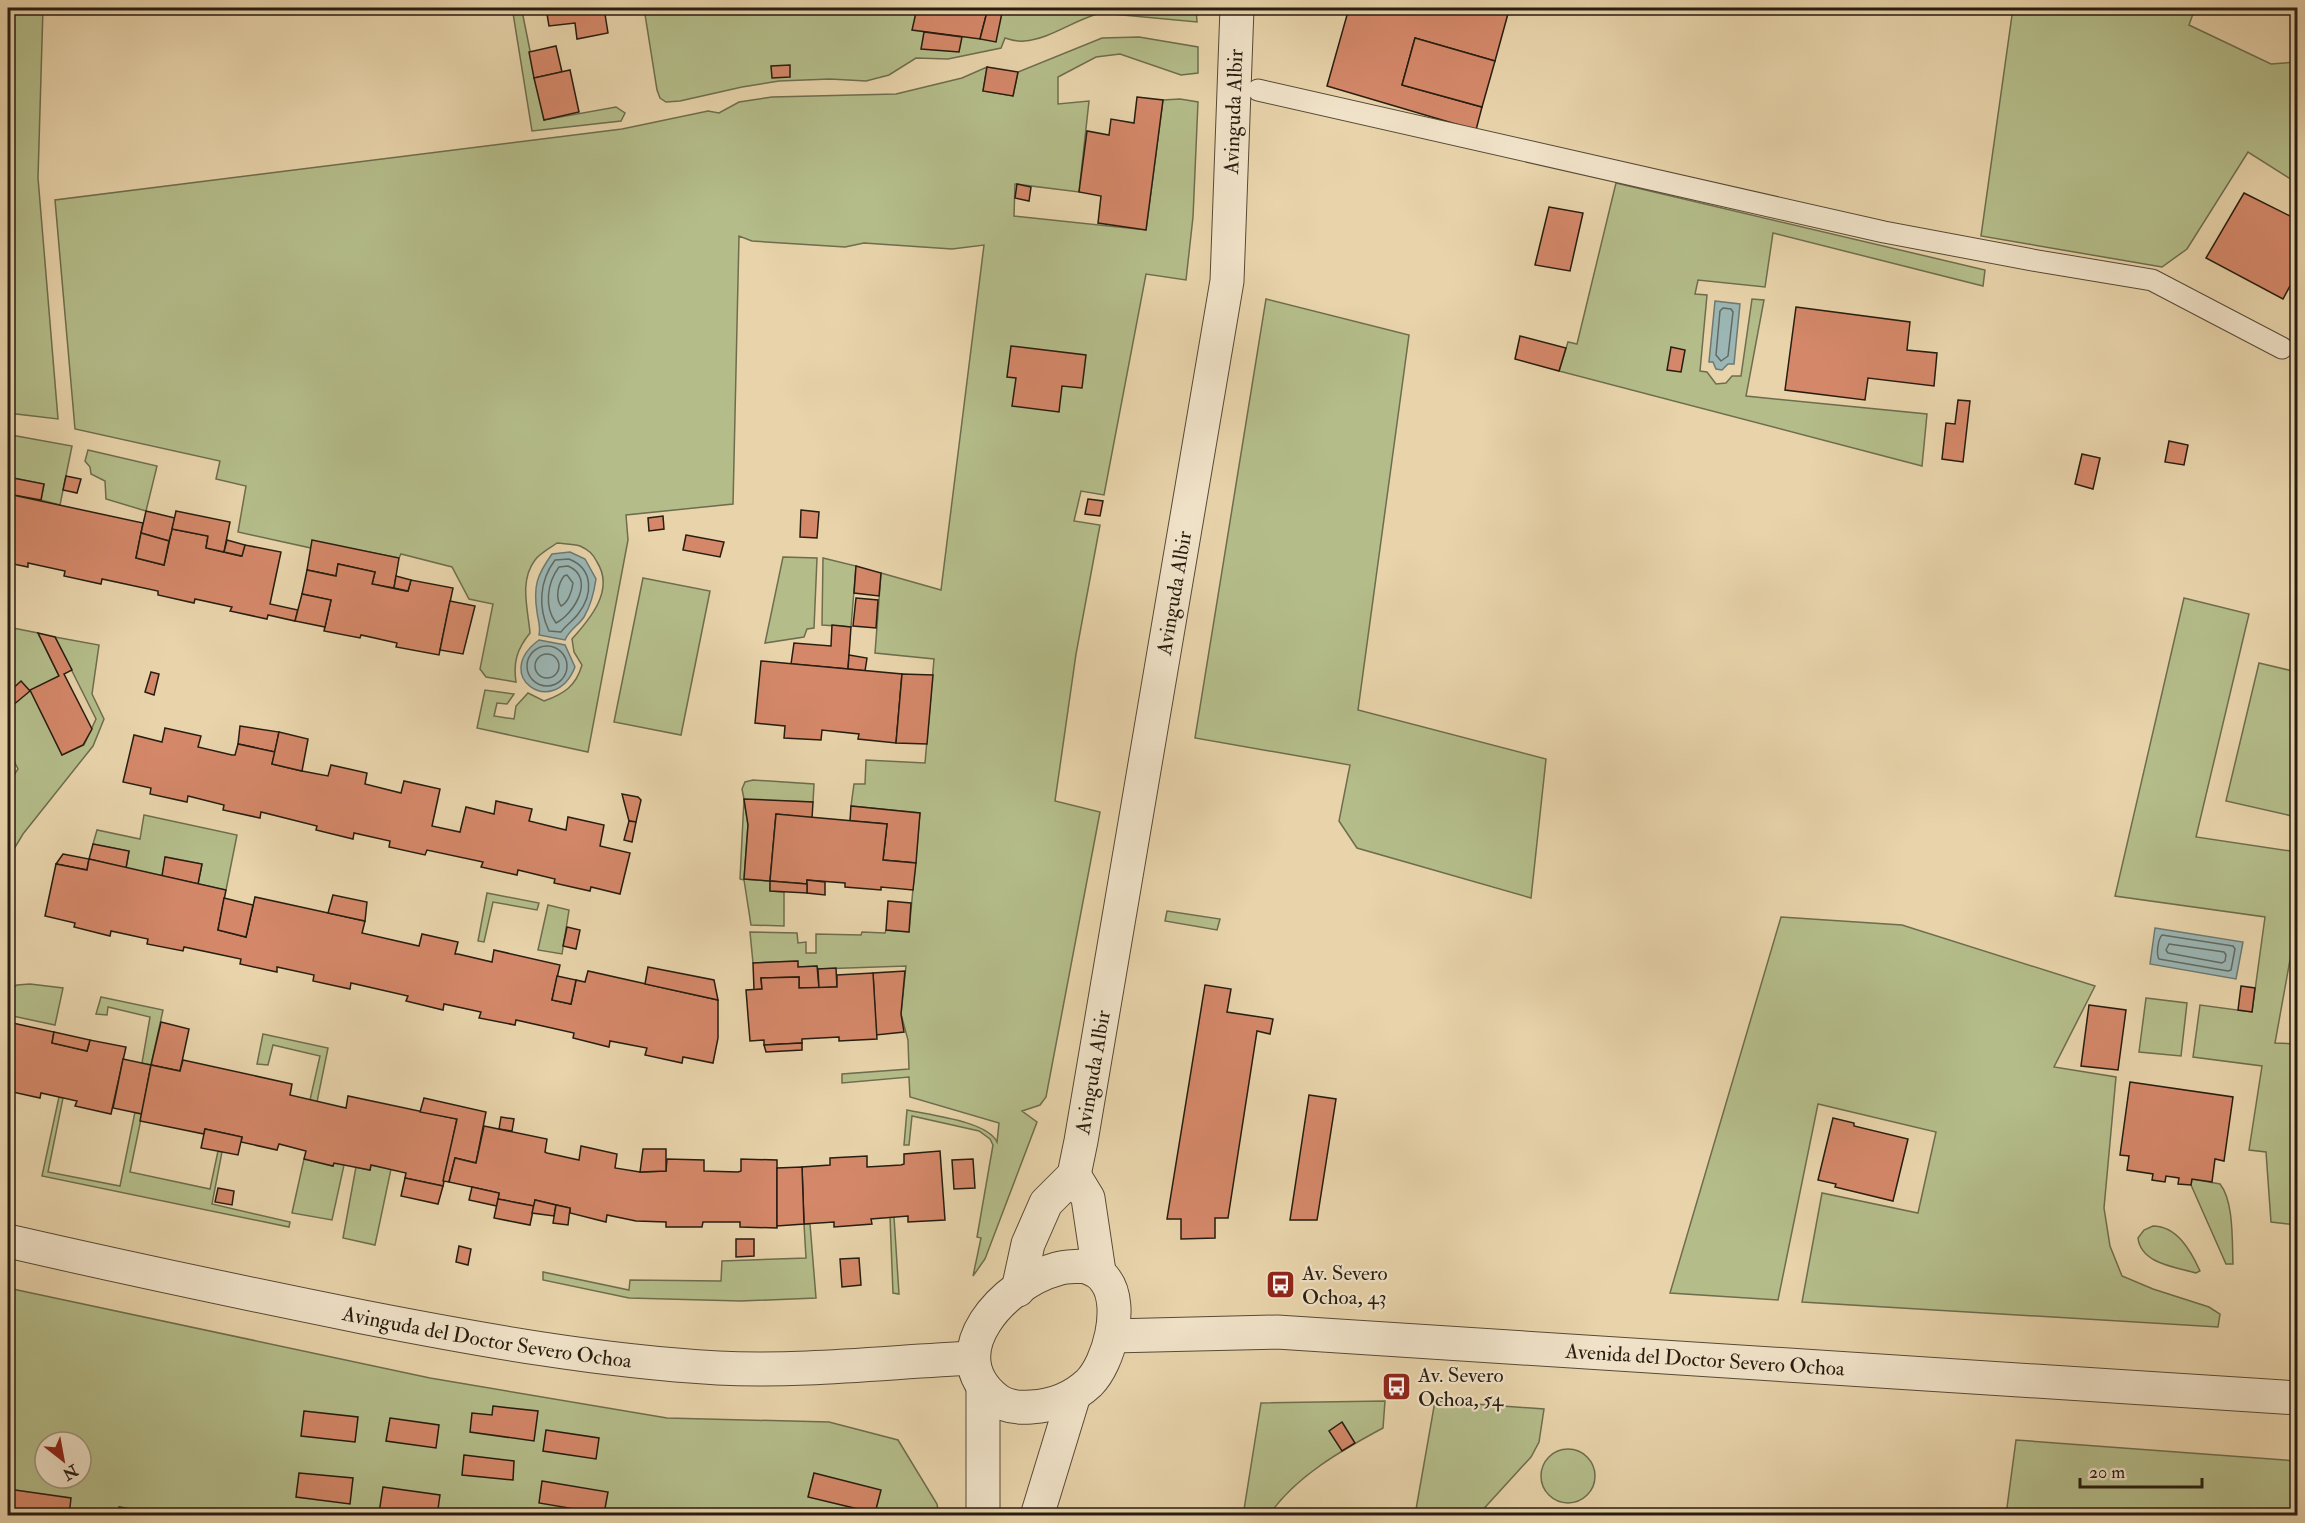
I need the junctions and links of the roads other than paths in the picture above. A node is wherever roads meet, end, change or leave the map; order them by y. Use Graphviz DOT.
graph roads {
  1 [pos="1237,8"];
  2 [pos="1258,90"];
  3 [pos="2282,348"];
  4 [pos="1074,1175"];
  5 [pos="8,1241"];
  6 [pos="1099,1272"];
  7 [pos="1018,1290"];
  8 [pos="1112,1335"];
  9 [pos="978,1372"];
  10 [pos="1074,1395"];
  11 [pos="2298,1398"];
  12 [pos="983,1515"];
  13 [pos="1037,1515"];
  1 -- 4 [label="street, Avinguda Albir"];
  2 -- 3 [label="lane"];
  4 -- 6 [label="street"];
  4 -- 7 [label="street"];
  5 -- 9 [label="street, Avinguda del Doctor Severo Ochoa"];
  6 -- 7 [label="street"];
  6 -- 8 [label="street"];
  7 -- 9 [label="street"];
  8 -- 10 [label="street"];
  8 -- 11 [label="street, Avenida del Doctor Severo Ochoa"];
  9 -- 10 [label="street"];
  9 -- 12 [label="street"];
  10 -- 13 [label="street"];
}
